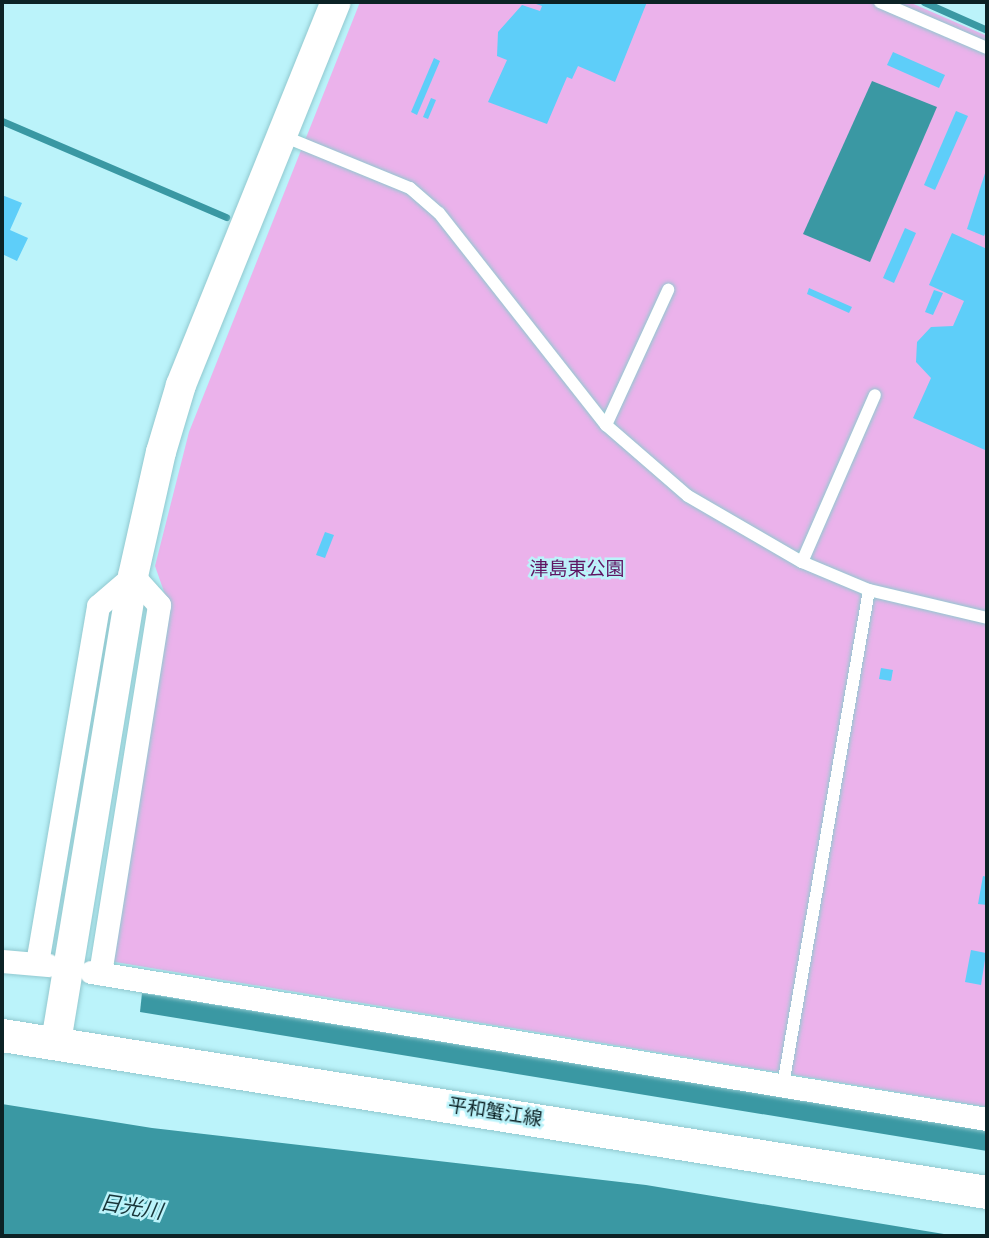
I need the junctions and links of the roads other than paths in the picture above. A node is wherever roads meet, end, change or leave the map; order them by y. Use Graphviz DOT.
graph roads {
  1 [pos="336,2"];
  2 [pos="880,2"];
  3 [pos="987,48"];
  4 [pos="283,136"];
  5 [pos="668,290"];
  6 [pos="875,396"];
  7 [pos="606,425"];
  8 [pos="802,562"];
  9 [pos="133,576"];
  10 [pos="869,590"];
  11 [pos="987,618"];
  12 [pos="2,961"];
  13 [pos="2,1035"];
  14 [pos="56,1042"];
  15 [pos="783,1085"];
  16 [pos="987,1119"];
  17 [pos="987,1192"];
  1 -- 4 [label="street"];
  2 -- 3 [label="lane"];
  4 -- 7 [label="lane"];
  4 -- 9 [label="street"];
  5 -- 7 [label="lane"];
  6 -- 8 [label="lane"];
  7 -- 8 [label="lane"];
  8 -- 10 [label="lane"];
  9 -- 12 [label="street"];
  9 -- 14 [label="street"];
  9 -- 15 [label="street"];
  10 -- 11 [label="lane"];
  10 -- 15 [label="lane"];
  13 -- 14 [label="main road, 平和蟹江線"];
  14 -- 17 [label="main road, 平和蟹江線"];
  15 -- 16 [label="street"];
}
